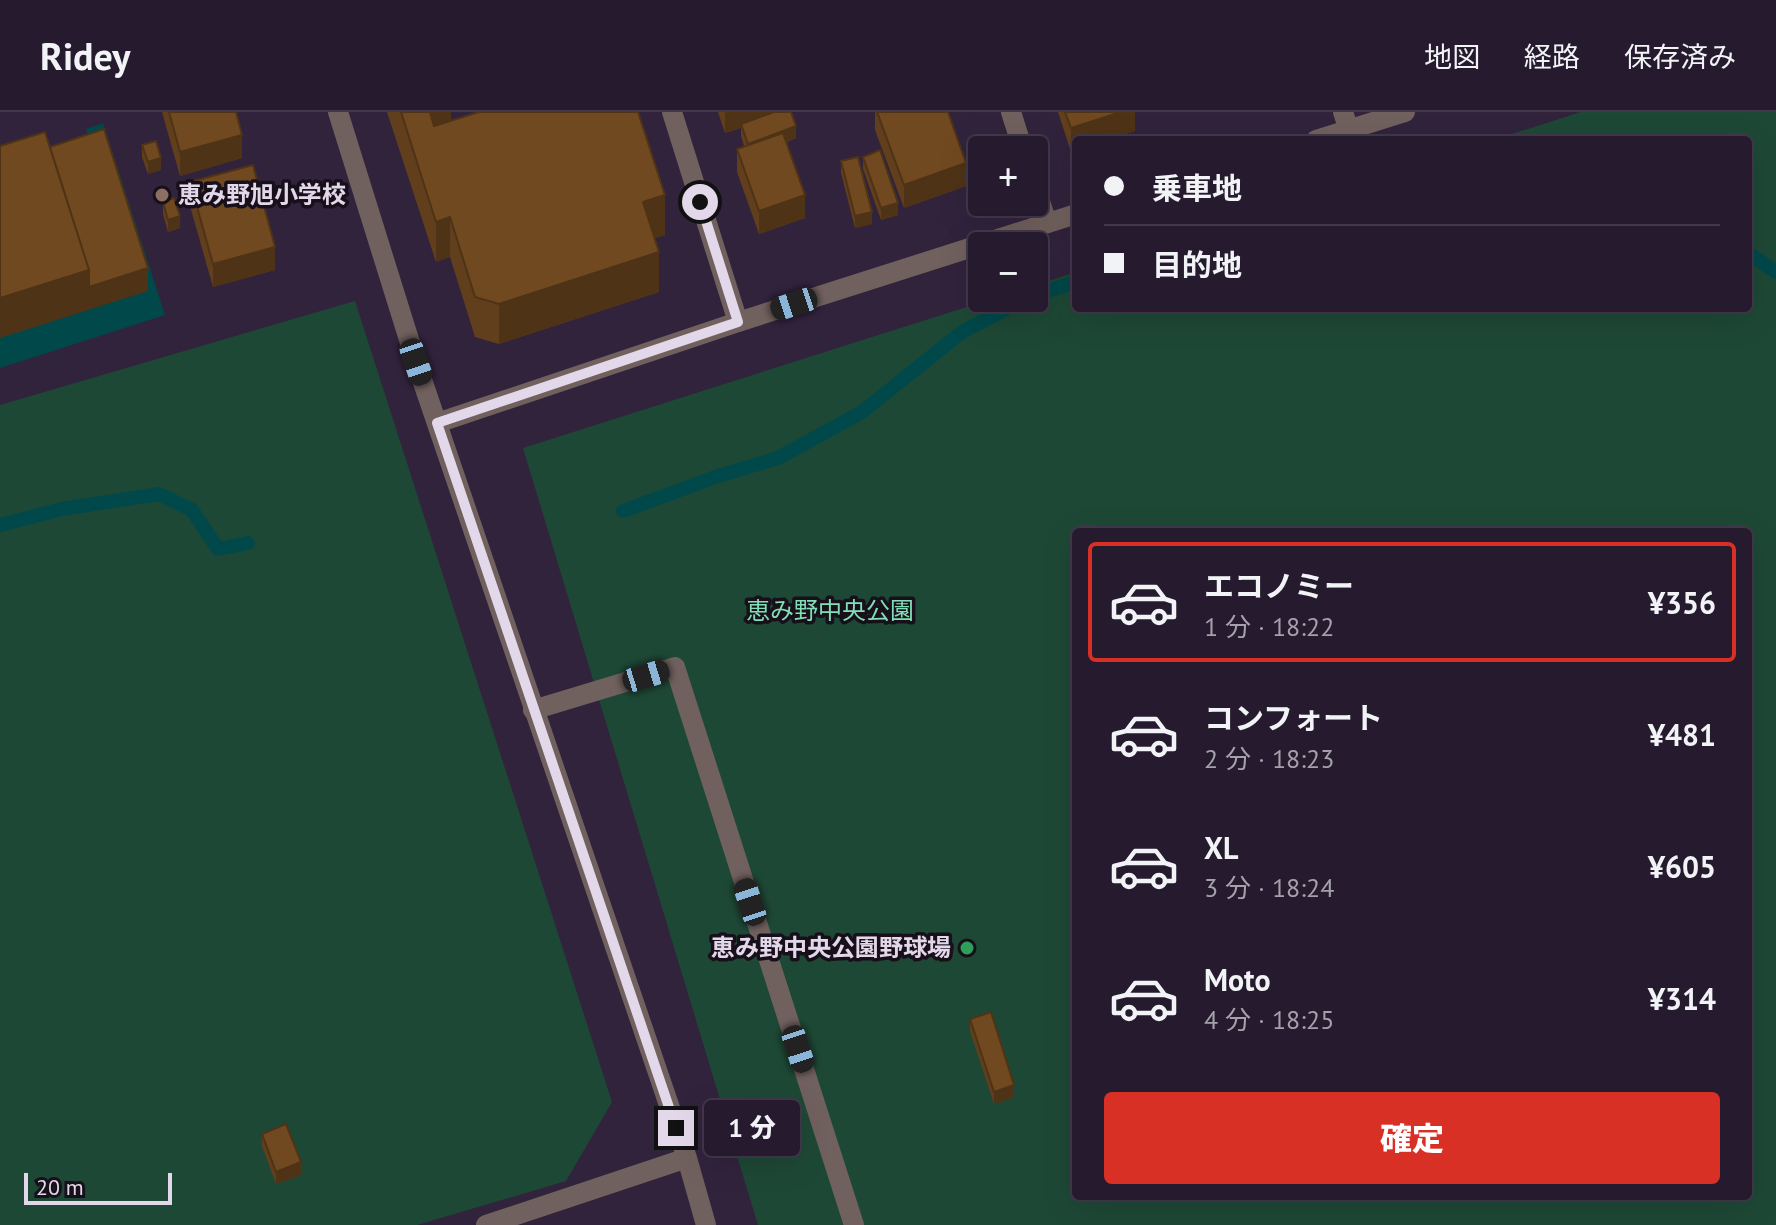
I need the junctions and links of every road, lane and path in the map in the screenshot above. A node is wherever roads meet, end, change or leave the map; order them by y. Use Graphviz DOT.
graph roads {
  1 [pos="338,112"];
  2 [pos="672,112"];
  3 [pos="1011,112"];
  4 [pos="1405,112"];
  5 [pos="1346,121"];
  6 [pos="1019,136"];
  7 [pos="1322,136"];
  8 [pos="1072,215"];
  9 [pos="1045,216"];
  10 [pos="1047,223"];
  11 [pos="738,322"];
  12 [pos="437,423"];
  13 [pos="533,710"];
  14 [pos="687,1158"];
  15 [pos="486,1225"];
  16 [pos="706,1225"];
  17 [pos="854,1225"];
  1 -- 12 [label="street"];
  2 -- 11 [label="street"];
  3 -- 6 [label="street"];
  4 -- 5 [label="street"];
  5 -- 7 [label="street"];
  8 -- 10 [label="street"];
  9 -- 10 [label="street"];
  10 -- 11 [label="street"];
  11 -- 12 [label="street"];
  12 -- 13 [label="street"];
  13 -- 14 [label="street"];
  13 -- 17 [label="street"];
  14 -- 15 [label="street"];
  14 -- 16 [label="street"];
}
